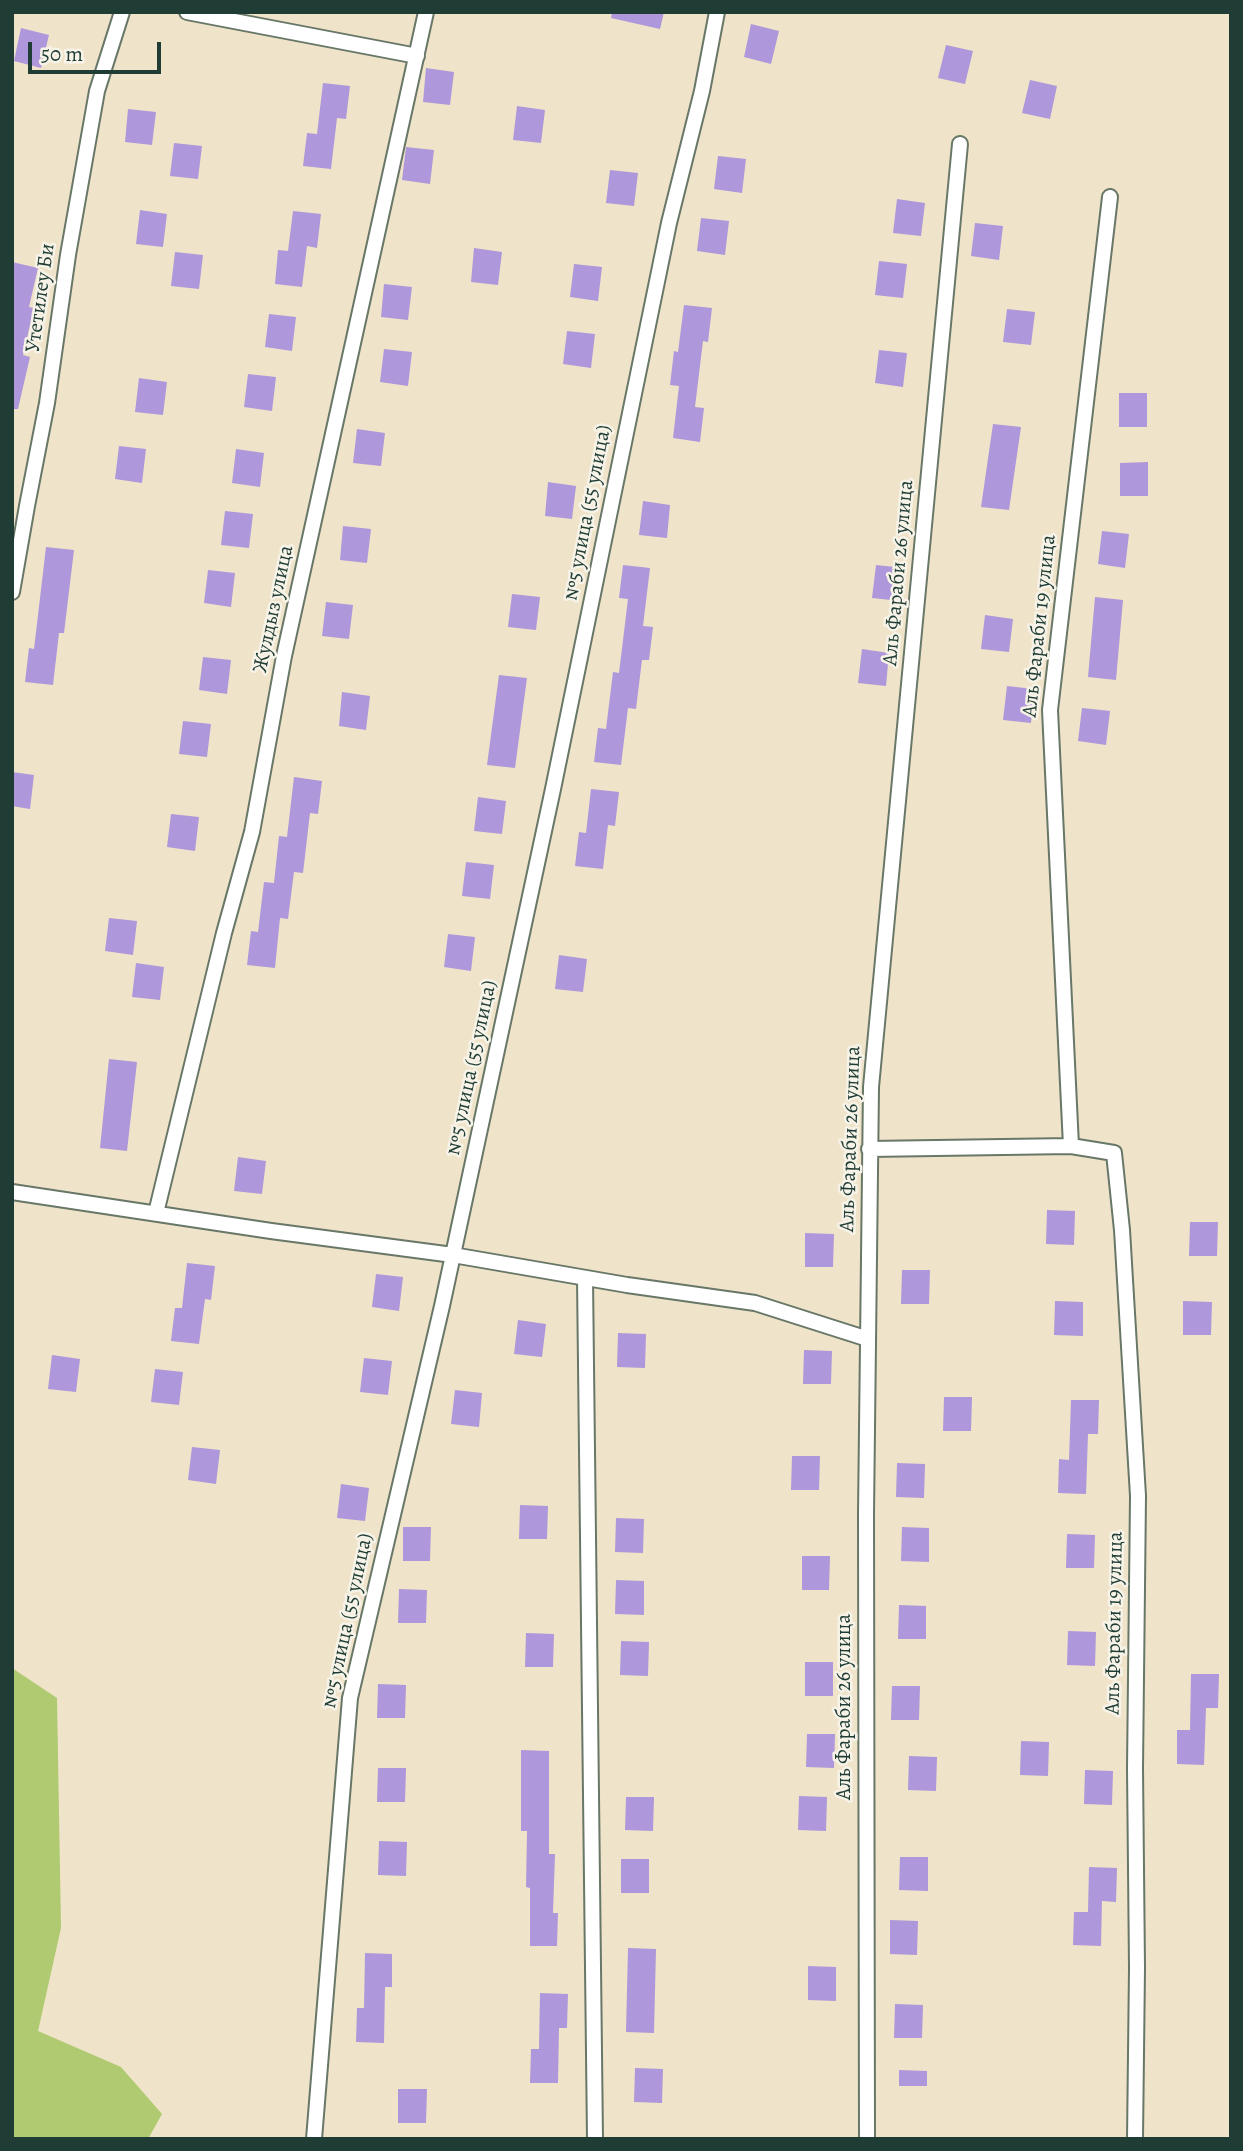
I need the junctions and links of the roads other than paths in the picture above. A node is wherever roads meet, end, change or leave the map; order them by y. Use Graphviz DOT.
graph roads {
  1 [pos="122,12"];
  2 [pos="187,12"];
  3 [pos="426,12"];
  4 [pos="717,12"];
  5 [pos="417,56"];
  6 [pos="960,145"];
  7 [pos="1110,197"];
  8 [pos="12,592"];
  9 [pos="1071,1146"];
  10 [pos="869,1149"];
  11 [pos="12,1192"];
  12 [pos="156,1213"];
  13 [pos="453,1255"];
  14 [pos="585,1278"];
  15 [pos="868,1339"];
  16 [pos="314,2139"];
  17 [pos="595,2139"];
  18 [pos="867,2139"];
  19 [pos="1135,2139"];
  1 -- 8 [label="street, Утетилеу Би"];
  2 -- 5 [label="street"];
  3 -- 5 [label="street, Жулдыз улица"];
  4 -- 13 [label="street, №5 улица (55 улица)"];
  5 -- 12 [label="street, Жулдыз улица"];
  6 -- 10 [label="street, Аль Фараби 26 улица"];
  7 -- 9 [label="street, Аль Фараби 19 улица"];
  9 -- 10 [label="street, Аль Фараби 19 улица"];
  9 -- 19 [label="street, Аль Фараби 19 улица"];
  10 -- 15 [label="street, Аль Фараби 26 улица"];
  11 -- 12 [label="street"];
  12 -- 13 [label="street"];
  13 -- 14 [label="street"];
  13 -- 16 [label="street, №5 улица (55 улица)"];
  14 -- 15 [label="street"];
  14 -- 17 [label="street"];
  15 -- 18 [label="street, Аль Фараби 26 улица"];
}
